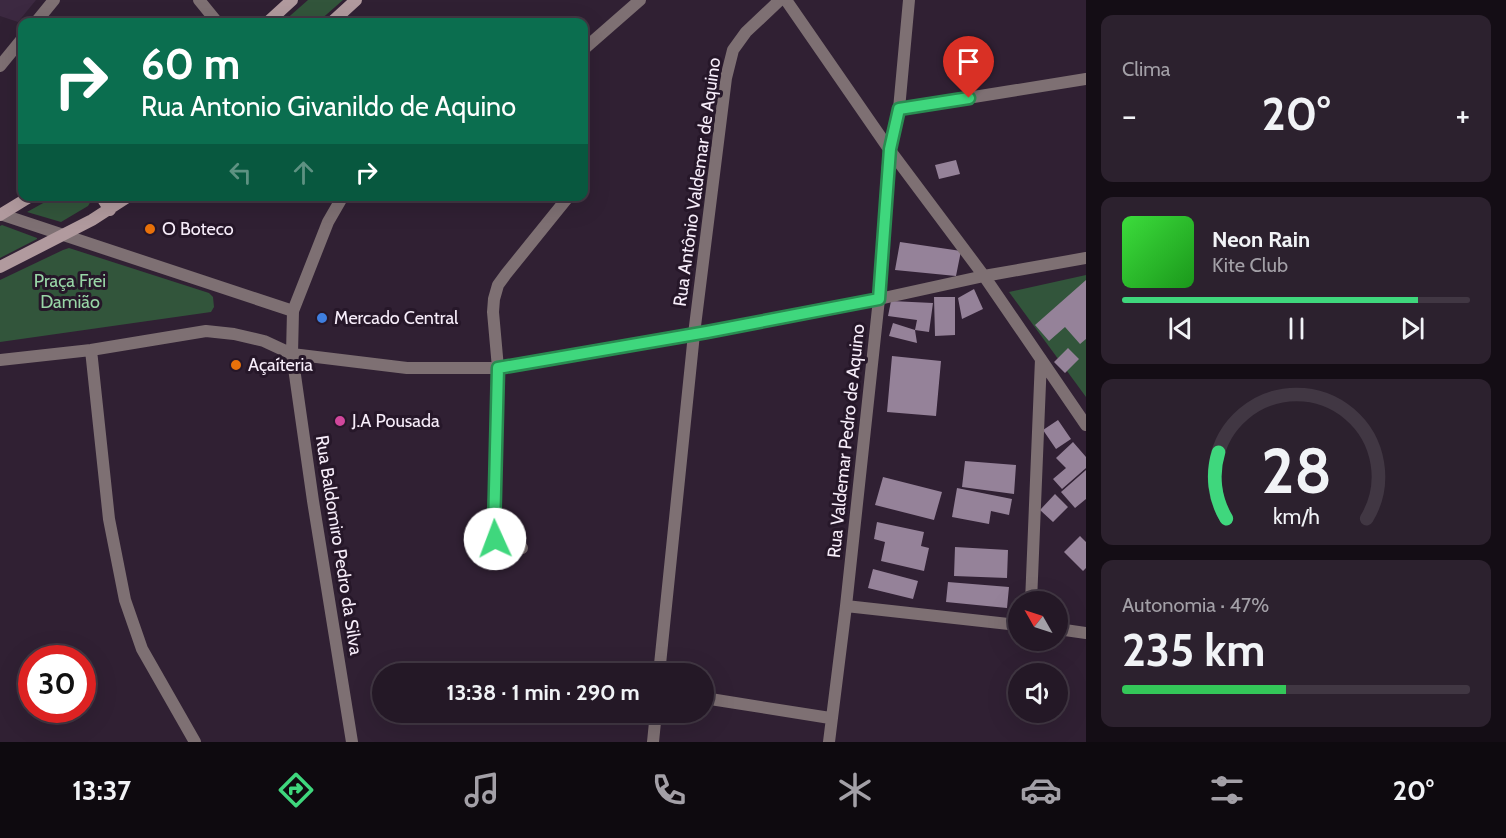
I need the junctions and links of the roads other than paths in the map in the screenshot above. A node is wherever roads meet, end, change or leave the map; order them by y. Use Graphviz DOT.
graph roads {
  1 [pos="54,0"];
  2 [pos="199,0"];
  3 [pos="292,0"];
  4 [pos="356,0"];
  5 [pos="640,0"];
  6 [pos="780,0"];
  7 [pos="786,0"];
  8 [pos="909,0"];
  9 [pos="39,18"];
  10 [pos="214,18"];
  11 [pos="272,18"];
  12 [pos="336,18"];
  13 [pos="18,44"];
  14 [pos="588,46"];
  15 [pos="0,66"];
  16 [pos="1086,79"];
  17 [pos="899,109"];
  18 [pos="890,149"];
  19 [pos="22,201"];
  20 [pos="104,201"];
  21 [pos="122,201"];
  22 [pos="340,201"];
  23 [pos="565,201"];
  24 [pos="110,210"];
  25 [pos="0,214"];
  26 [pos="63,236"];
  27 [pos="1086,258"];
  28 [pos="0,267"];
  29 [pos="984,276"];
  30 [pos="879,299"];
  31 [pos="293,311"];
  32 [pos="694,334"];
  33 [pos="92,350"];
  34 [pos="292,354"];
  35 [pos="1041,359"];
  36 [pos="0,360"];
  37 [pos="498,368"];
  38 [pos="1086,424"];
  39 [pos="522,548"];
  40 [pos="1031,591"];
  41 [pos="846,606"];
  42 [pos="1008,624"];
  43 [pos="1068,630"];
  44 [pos="1086,633"];
  45 [pos="660,663"];
  46 [pos="714,700"];
  47 [pos="830,718"];
  48 [pos="655,723"];
  49 [pos="195,742"];
  50 [pos="352,742"];
  51 [pos="653,742"];
  52 [pos="828,742"];
  1 -- 9 [label="street"];
  2 -- 10 [label="street"];
  3 -- 11 [label="main road"];
  4 -- 12 [label="main road"];
  5 -- 14 [label="street"];
  6 -- 32 [label="street, Rua Antônio Valdemar de Aquino"];
  7 -- 18 [label="street"];
  8 -- 17 [label="street, Rua Valdemar Pedro de Aquino"];
  13 -- 15 [label="street"];
  16 -- 17 [label="street"];
  17 -- 18 [label="street, Rua Valdemar Pedro de Aquino"];
  18 -- 29 [label="street"];
  18 -- 30 [label="street, Rua Valdemar Pedro de Aquino"];
  19 -- 25 [label="main road"];
  20 -- 24 [label="main road"];
  21 -- 24 [label="main road"];
  22 -- 31 [label="street"];
  23 -- 37 [label="street"];
  24 -- 26 [label="main road"];
  25 -- 26 [label="street"];
  26 -- 28 [label="main road"];
  26 -- 31 [label="street"];
  27 -- 29 [label="street"];
  29 -- 30 [label="street"];
  29 -- 35 [label="street"];
  30 -- 32 [label="street"];
  30 -- 41 [label="street, Rua Valdemar Pedro de Aquino"];
  31 -- 34 [label="street, Rua Baldomiro Pedro da Silva"];
  32 -- 37 [label="street"];
  32 -- 45 [label="street, Rua Antônio Valdemar de Aquino"];
  33 -- 34 [label="street"];
  33 -- 36 [label="street"];
  33 -- 49 [label="street"];
  34 -- 37 [label="street"];
  34 -- 50 [label="street, Rua Baldomiro Pedro da Silva"];
  35 -- 38 [label="street"];
  35 -- 40 [label="street"];
  37 -- 39 [label="street"];
  41 -- 42 [label="street"];
  41 -- 47 [label="street, Rua Valdemar Pedro de Aquino"];
  43 -- 44 [label="street"];
  46 -- 47 [label="street"];
  47 -- 52 [label="street, Rua Valdemar Pedro de Aquino"];
  48 -- 51 [label="street"];
}
